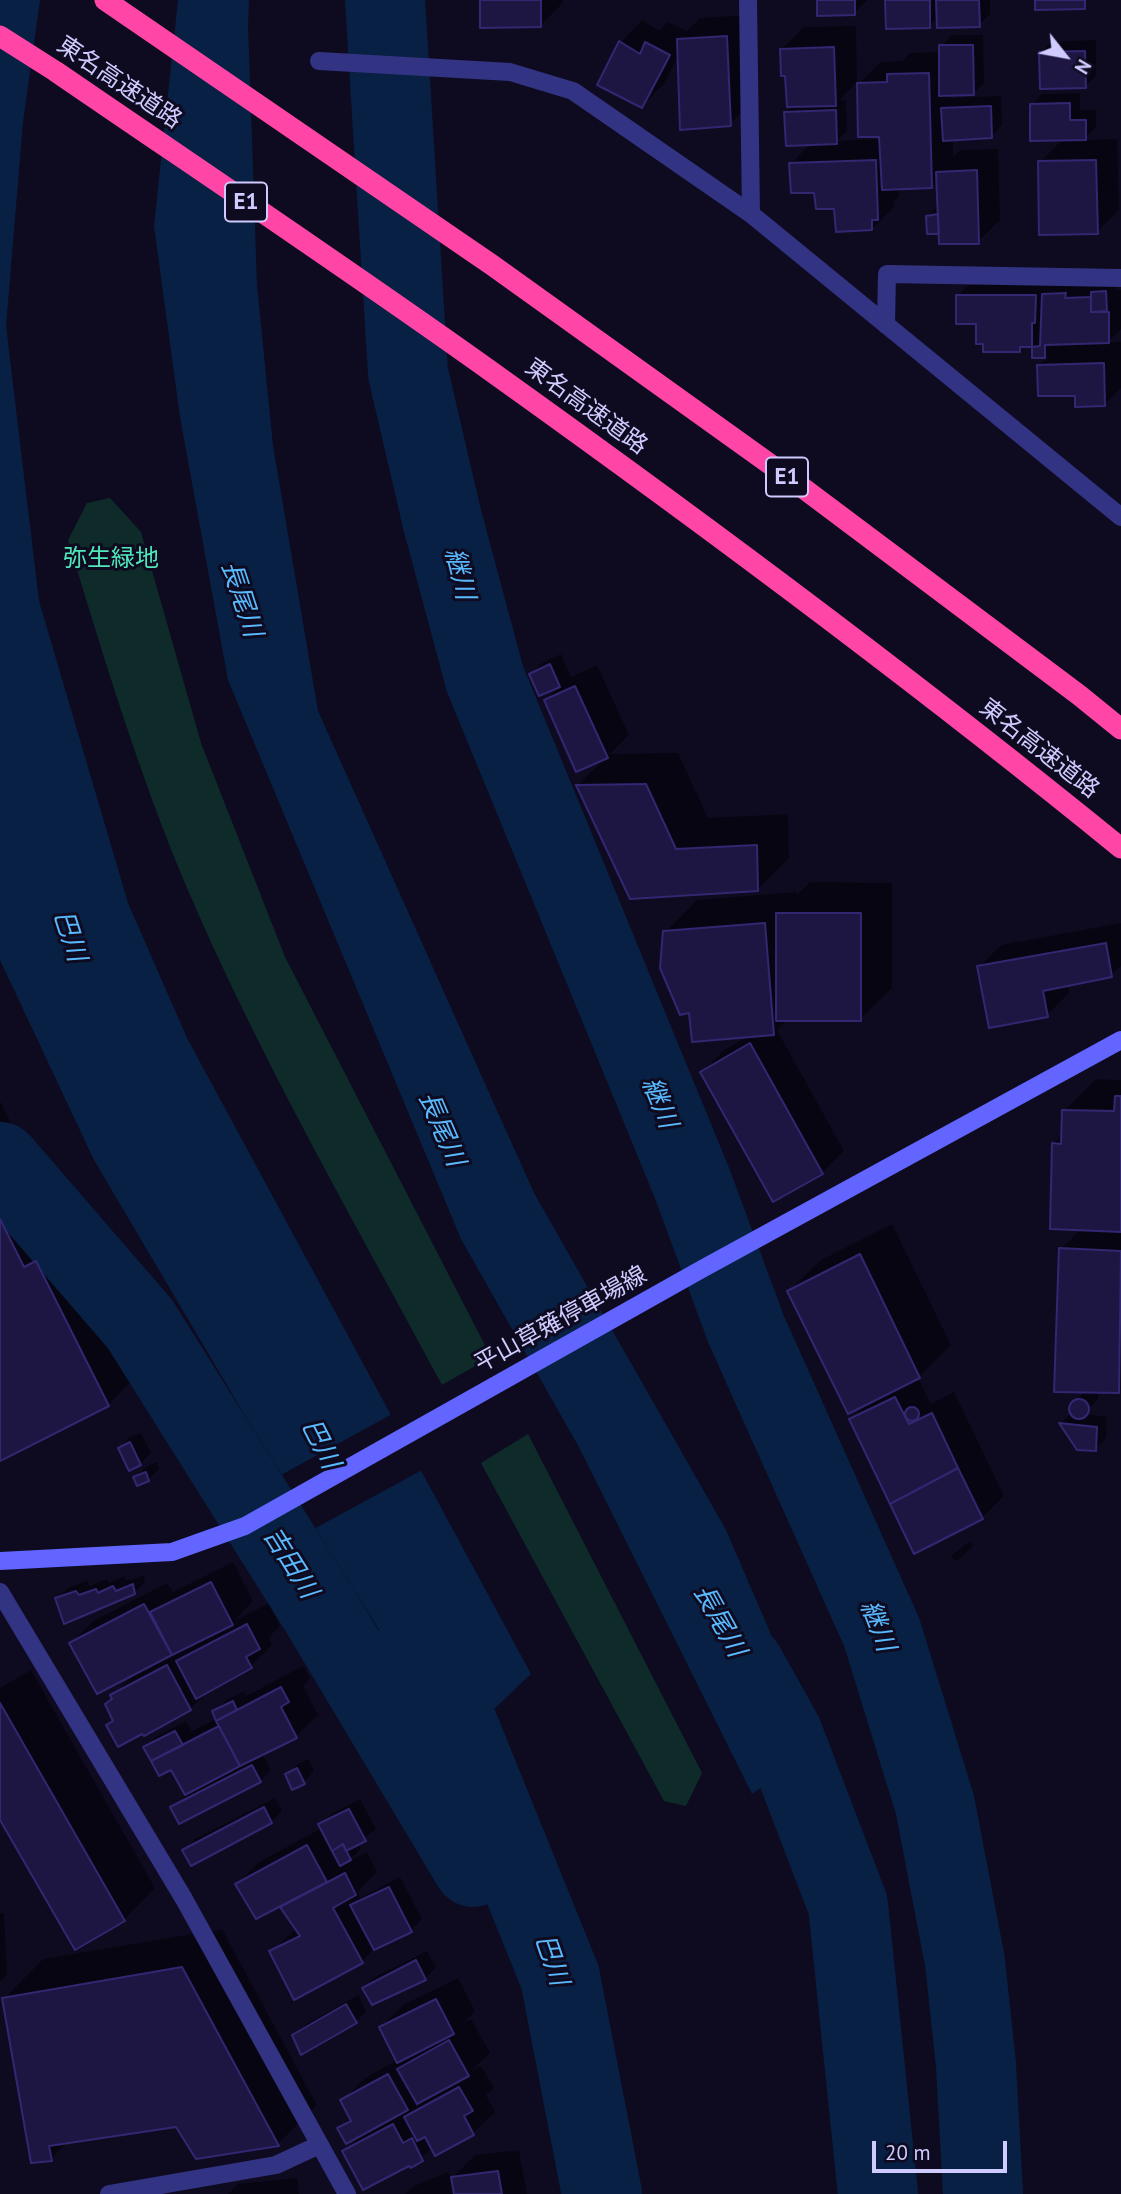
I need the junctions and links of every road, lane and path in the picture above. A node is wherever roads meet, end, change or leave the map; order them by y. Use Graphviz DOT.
graph roads {
  1 [pos="105,0"];
  2 [pos="748,0"];
  3 [pos="0,36"];
  4 [pos="319,61"];
  5 [pos="751,214"];
  6 [pos="1121,278"];
  7 [pos="886,325"];
  8 [pos="1121,517"];
  9 [pos="1121,729"];
  10 [pos="1121,848"];
  11 [pos="1121,1040"];
  12 [pos="0,1561"];
  13 [pos="0,1592"];
  14 [pos="319,2145"];
  15 [pos="110,2194"];
  16 [pos="347,2194"];
  1 -- 9 [label="highway, E1"];
  2 -- 5 [label="street"];
  3 -- 10 [label="highway, 東名高速道路 / E1"];
  4 -- 5 [label="street"];
  5 -- 7 [label="street"];
  6 -- 7 [label="street"];
  7 -- 8 [label="street"];
  11 -- 12 [label="main road, 平山草薙停車場線"];
  13 -- 14 [label="street"];
  14 -- 15 [label="street"];
  14 -- 16 [label="street"];
}
